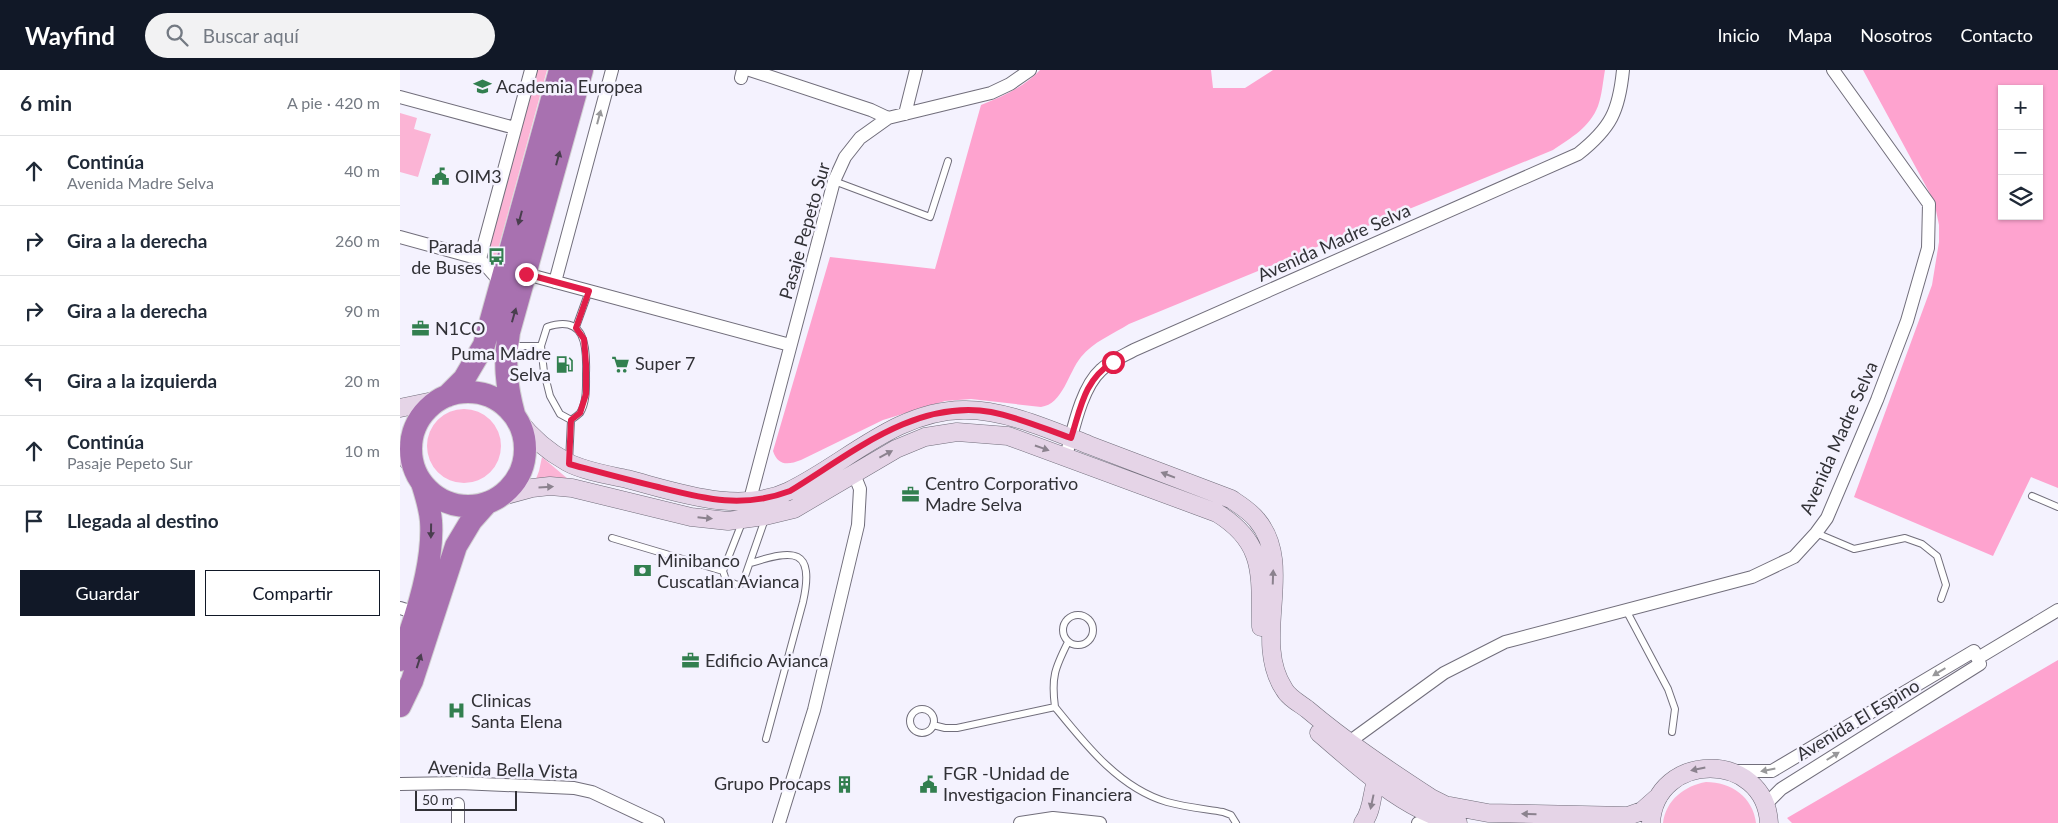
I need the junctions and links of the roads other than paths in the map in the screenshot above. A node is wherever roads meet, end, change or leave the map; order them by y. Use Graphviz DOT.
graph roads {
  1 [pos="531,70"];
  2 [pos="560,70"];
  3 [pos="582,70"];
  4 [pos="612,70"];
  5 [pos="916,70"];
  6 [pos="1030,70"];
  7 [pos="1623,70"];
  8 [pos="1833,70"];
  9 [pos="745,73"];
  10 [pos="400,97"];
  11 [pos="905,114"];
  12 [pos="888,118"];
  13 [pos="515,128"];
  14 [pos="948,161"];
  15 [pos="834,181"];
  16 [pos="400,237"];
  17 [pos="480,259"];
  18 [pos="526,274"];
  19 [pos="555,282"];
  20 [pos="502,284"];
  21 [pos="589,291"];
  22 [pos="576,328"];
  23 [pos="790,345"];
  24 [pos="507,346"];
  25 [pos="541,346"];
  26 [pos="442,398"];
  27 [pos="400,408"];
  28 [pos="516,417"];
  29 [pos="571,420"];
  30 [pos="1071,438"];
  31 [pos="1066,456"];
  32 [pos="569,464"];
  33 [pos="412,467"];
  34 [pos="854,474"];
  35 [pos="2032,496"];
  36 [pos="493,500"];
  37 [pos="750,501"];
  38 [pos="2058,507"];
  39 [pos="765,516"];
  40 [pos="744,519"];
  41 [pos="1816,533"];
  42 [pos="612,538"];
  43 [pos="750,563"];
  44 [pos="723,571"];
  45 [pos="1941,599"];
  46 [pos="408,610"];
  47 [pos="1626,610"];
  48 [pos="2058,610"];
  49 [pos="1068,642"];
  50 [pos="1978,658"];
  51 [pos="400,660"];
  52 [pos="400,706"];
  53 [pos="1055,707"];
  54 [pos="933,725"];
  55 [pos="1672,732"];
  56 [pos="766,740"];
  57 [pos="1345,747"];
  58 [pos="1729,771"];
  59 [pos="1380,773"];
  60 [pos="400,784"];
  61 [pos="1659,796"];
  62 [pos="458,804"];
  63 [pos="1765,805"];
  64 [pos="1449,822"];
  65 [pos="458,823"];
  66 [pos="658,823"];
  67 [pos="779,823"];
  68 [pos="1020,823"];
  69 [pos="1100,823"];
  70 [pos="1236,823"];
  71 [pos="1363,823"];
  72 [pos="1418,823"];
  73 [pos="1651,823"];
  74 [pos="1768,823"];
  1 -- 13 [label="street"];
  2 -- 20 [label="highway, one-way"];
  18 -- 3 [label="highway, one-way"];
  19 -- 4 [label="street, one-way"];
  5 -- 11 [label="street"];
  6 -- 11 [label="street, Pasaje Pepeto Sur"];
  7 -- 30 [label="street, Avenida Madre Selva"];
  8 -- 41 [label="street, Avenida Madre Selva"];
  9 -- 12 [label="street"];
  10 -- 13 [label="street"];
  11 -- 12 [label="street, Pasaje Pepeto Sur"];
  12 -- 15 [label="street, Pasaje Pepeto Sur"];
  13 -- 17 [label="street"];
  14 -- 15 [label="lane"];
  15 -- 23 [label="street, Pasaje Pepeto Sur"];
  16 -- 17 [label="street"];
  17 -- 20 [label="street"];
  18 -- 19 [label="street"];
  24 -- 18 [label="highway, one-way"];
  19 -- 21 [label="street"];
  20 -- 26 [label="highway"];
  21 -- 22 [label="lane"];
  21 -- 23 [label="street"];
  22 -- 25 [label="lane"];
  22 -- 29 [label="lane"];
  23 -- 37 [label="street, Pasaje Pepeto Sur"];
  24 -- 25 [label="lane"];
  24 -- 28 [label="highway"];
  25 -- 29 [label="lane"];
  26 -- 27 [label="street"];
  26 -- 28 [label="highway"];
  26 -- 33 [label="highway"];
  28 -- 32 [label="street"];
  28 -- 36 [label="highway"];
  29 -- 32 [label="lane"];
  30 -- 31 [label="street, Avenida Madre Selva"];
  30 -- 37 [label="street"];
  57 -- 30 [label="street, one-way"];
  34 -- 31 [label="street, one-way"];
  31 -- 57 [label="street"];
  32 -- 37 [label="street"];
  33 -- 36 [label="highway"];
  33 -- 46 [label="highway, one-way"];
  34 -- 39 [label="street"];
  34 -- 67 [label="street"];
  35 -- 38 [label="lane"];
  36 -- 40 [label="street, one-way"];
  52 -- 36 [label="highway, one-way"];
  37 -- 40 [label="street, Pasaje Pepeto Sur"];
  39 -- 40 [label="street"];
  39 -- 43 [label="lane"];
  40 -- 44 [label="lane"];
  41 -- 45 [label="lane"];
  41 -- 47 [label="street, Avenida Madre Selva"];
  42 -- 44 [label="lane"];
  43 -- 44 [label="lane"];
  43 -- 56 [label="lane"];
  46 -- 51 [label="highway"];
  47 -- 55 [label="lane"];
  47 -- 57 [label="street, Avenida Madre Selva"];
  48 -- 50 [label="street, Avenida El Espino"];
  49 -- 49 [label="lane"];
  49 -- 53 [label="lane"];
  50 -- 58 [label="street, Avenida El Espino, one-way"];
  63 -- 50 [label="street, Avenida El Espino, one-way"];
  53 -- 54 [label="lane"];
  53 -- 70 [label="lane"];
  54 -- 54 [label="lane"];
  57 -- 59 [label="street"];
  58 -- 61 [label="street, one-way"];
  58 -- 63 [label="street"];
  61 -- 59 [label="street, one-way"];
  59 -- 64 [label="street"];
  59 -- 71 [label="street, one-way"];
  60 -- 66 [label="street, Avenida Bella Vista"];
  61 -- 73 [label="street"];
  62 -- 65 [label="street"];
  63 -- 74 [label="street"];
  64 -- 72 [label="street"];
  68 -- 69 [label="street"];
}
